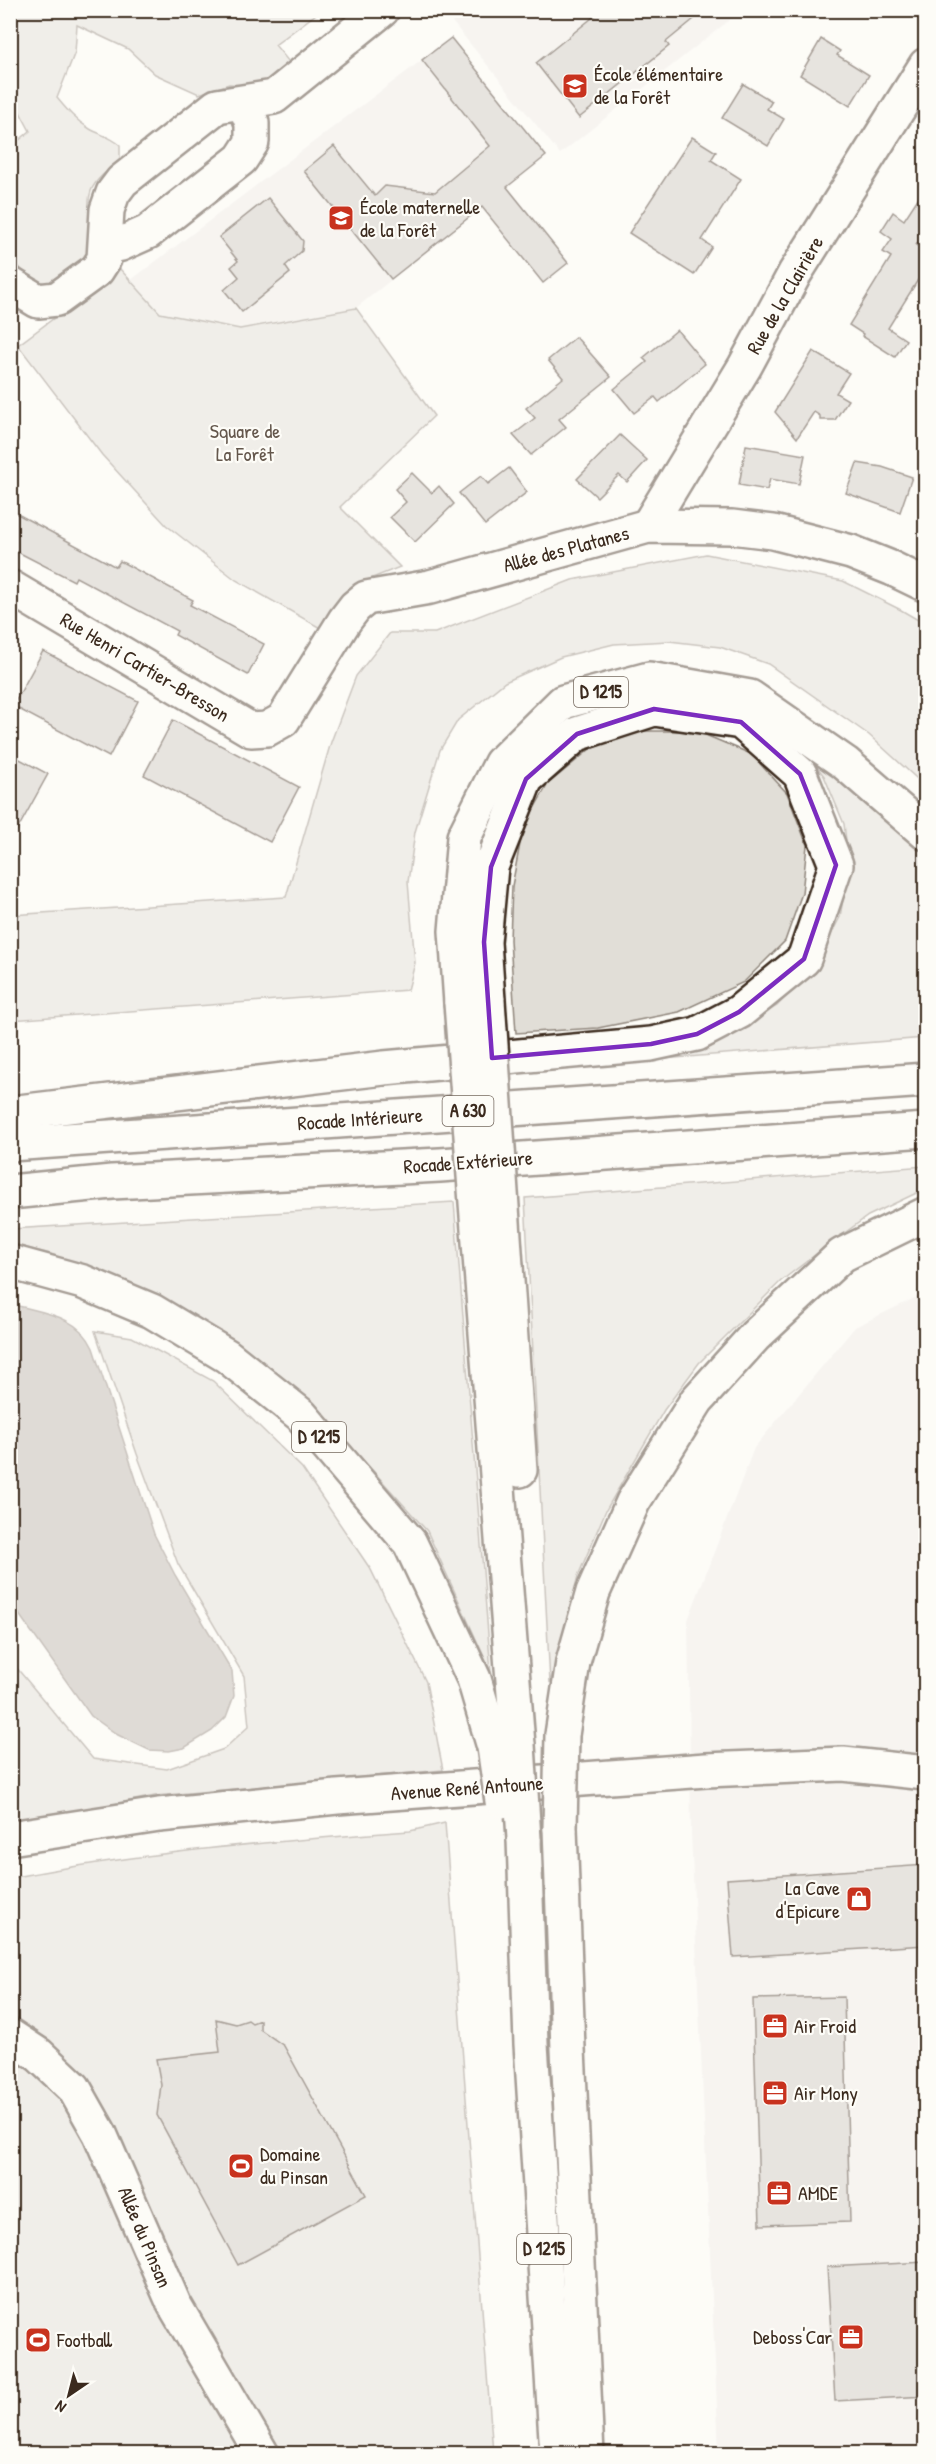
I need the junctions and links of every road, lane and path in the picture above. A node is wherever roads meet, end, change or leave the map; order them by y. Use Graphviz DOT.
graph roads {
  1 [pos="381,10"];
  2 [pos="926,65"];
  3 [pos="244,103"];
  4 [pos="105,247"];
  5 [pos="10,284"];
  6 [pos="648,526"];
  7 [pos="926,585"];
  8 [pos="15,600"];
  9 [pos="267,729"];
  10 [pos="926,833"];
  11 [pos="474,1002"];
  12 [pos="926,1080"];
  13 [pos="10,1113"];
  14 [pos="926,1130"];
  15 [pos="10,1144"];
  16 [pos="10,1192"];
  17 [pos="926,1214"];
  18 [pos="10,1262"];
  19 [pos="528,1742"];
  20 [pos="926,1773"];
  21 [pos="534,1835"];
  22 [pos="10,1838"];
  23 [pos="10,2036"];
  24 [pos="262,2454"];
  25 [pos="558,2454"];
  26 [pos="587,2454"];
  1 -- 3 [label="main road"];
  2 -- 6 [label="main road, Rue de la Clairière"];
  3 -- 4 [label="main road"];
  3 -- 4 [label="main road"];
  4 -- 5 [label="main road"];
  6 -- 7 [label="main road, Allée des Platanes"];
  6 -- 9 [label="main road, Allée des Platanes"];
  8 -- 9 [label="main road, Rue Henri Cartier-Bresson"];
  10 -- 11 [label="main road, D 1215"];
  11 -- 13 [label="main road"];
  11 -- 19 [label="main road, D 1215, bridge"];
  12 -- 15 [label="main road, Rocade Intérieure / A 630"];
  14 -- 16 [label="main road, Rocade Extérieure"];
  17 -- 19 [label="main road"];
  18 -- 19 [label="main road, D 1215"];
  19 -- 21 [label="main road, D 1215, bridge"];
  19 -- 21 [label="main road, bridge"];
  20 -- 22 [label="main road, Avenue René Antoune"];
  21 -- 25 [label="main road, D 1215"];
  21 -- 26 [label="main road, D 1215"];
  23 -- 24 [label="main road, Allée du Pinsan"];
}
